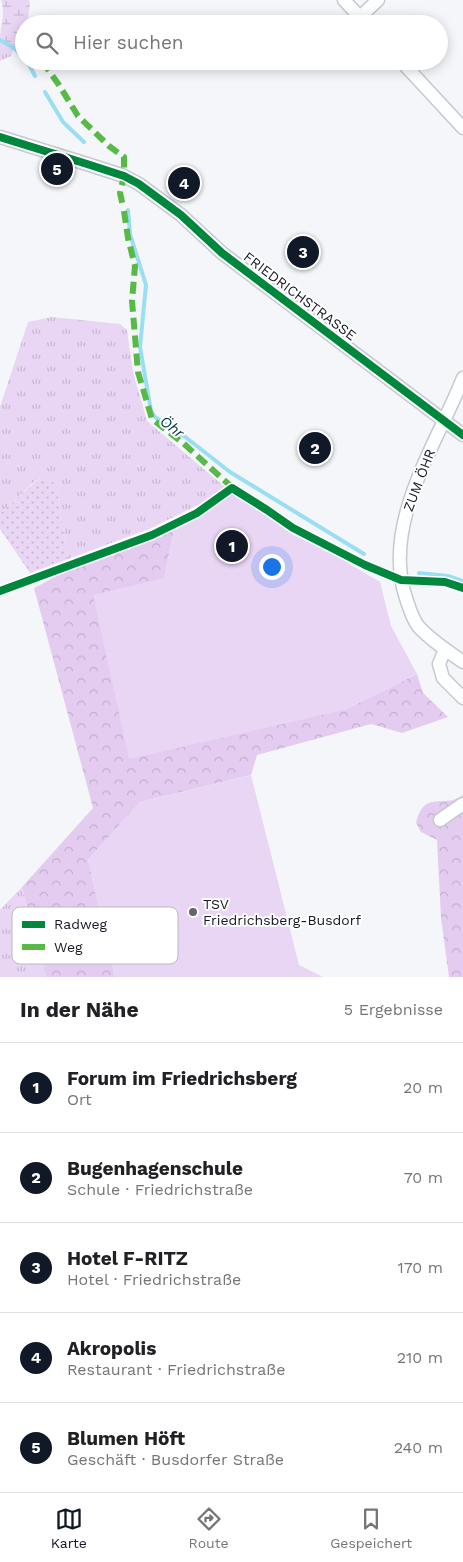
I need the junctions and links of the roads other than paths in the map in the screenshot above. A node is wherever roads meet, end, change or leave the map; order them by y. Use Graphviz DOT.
graph roads {
  1 [pos="344,0"];
  2 [pos="378,0"];
  3 [pos="358,15"];
  4 [pos="367,15"];
  5 [pos="409,70"];
  6 [pos="463,128"];
  7 [pos="0,137"];
  8 [pos="463,378"];
  9 [pos="444,420"];
  10 [pos="463,435"];
  11 [pos="445,649"];
  12 [pos="463,662"];
  13 [pos="463,698"];
  14 [pos="463,804"];
  15 [pos="440,820"];
  1 -- 3 [label="street"];
  2 -- 4 [label="street"];
  5 -- 6 [label="street"];
  7 -- 9 [label="street, FRIEDRICHSTRASSE"];
  8 -- 9 [label="street, ZUM ÖHR"];
  9 -- 10 [label="street, FRIEDRICHSTRASSE"];
  9 -- 11 [label="street, ZUM ÖHR"];
  11 -- 12 [label="street, ZUM ÖHR"];
  11 -- 13 [label="street"];
  14 -- 15 [label="street"];
}
